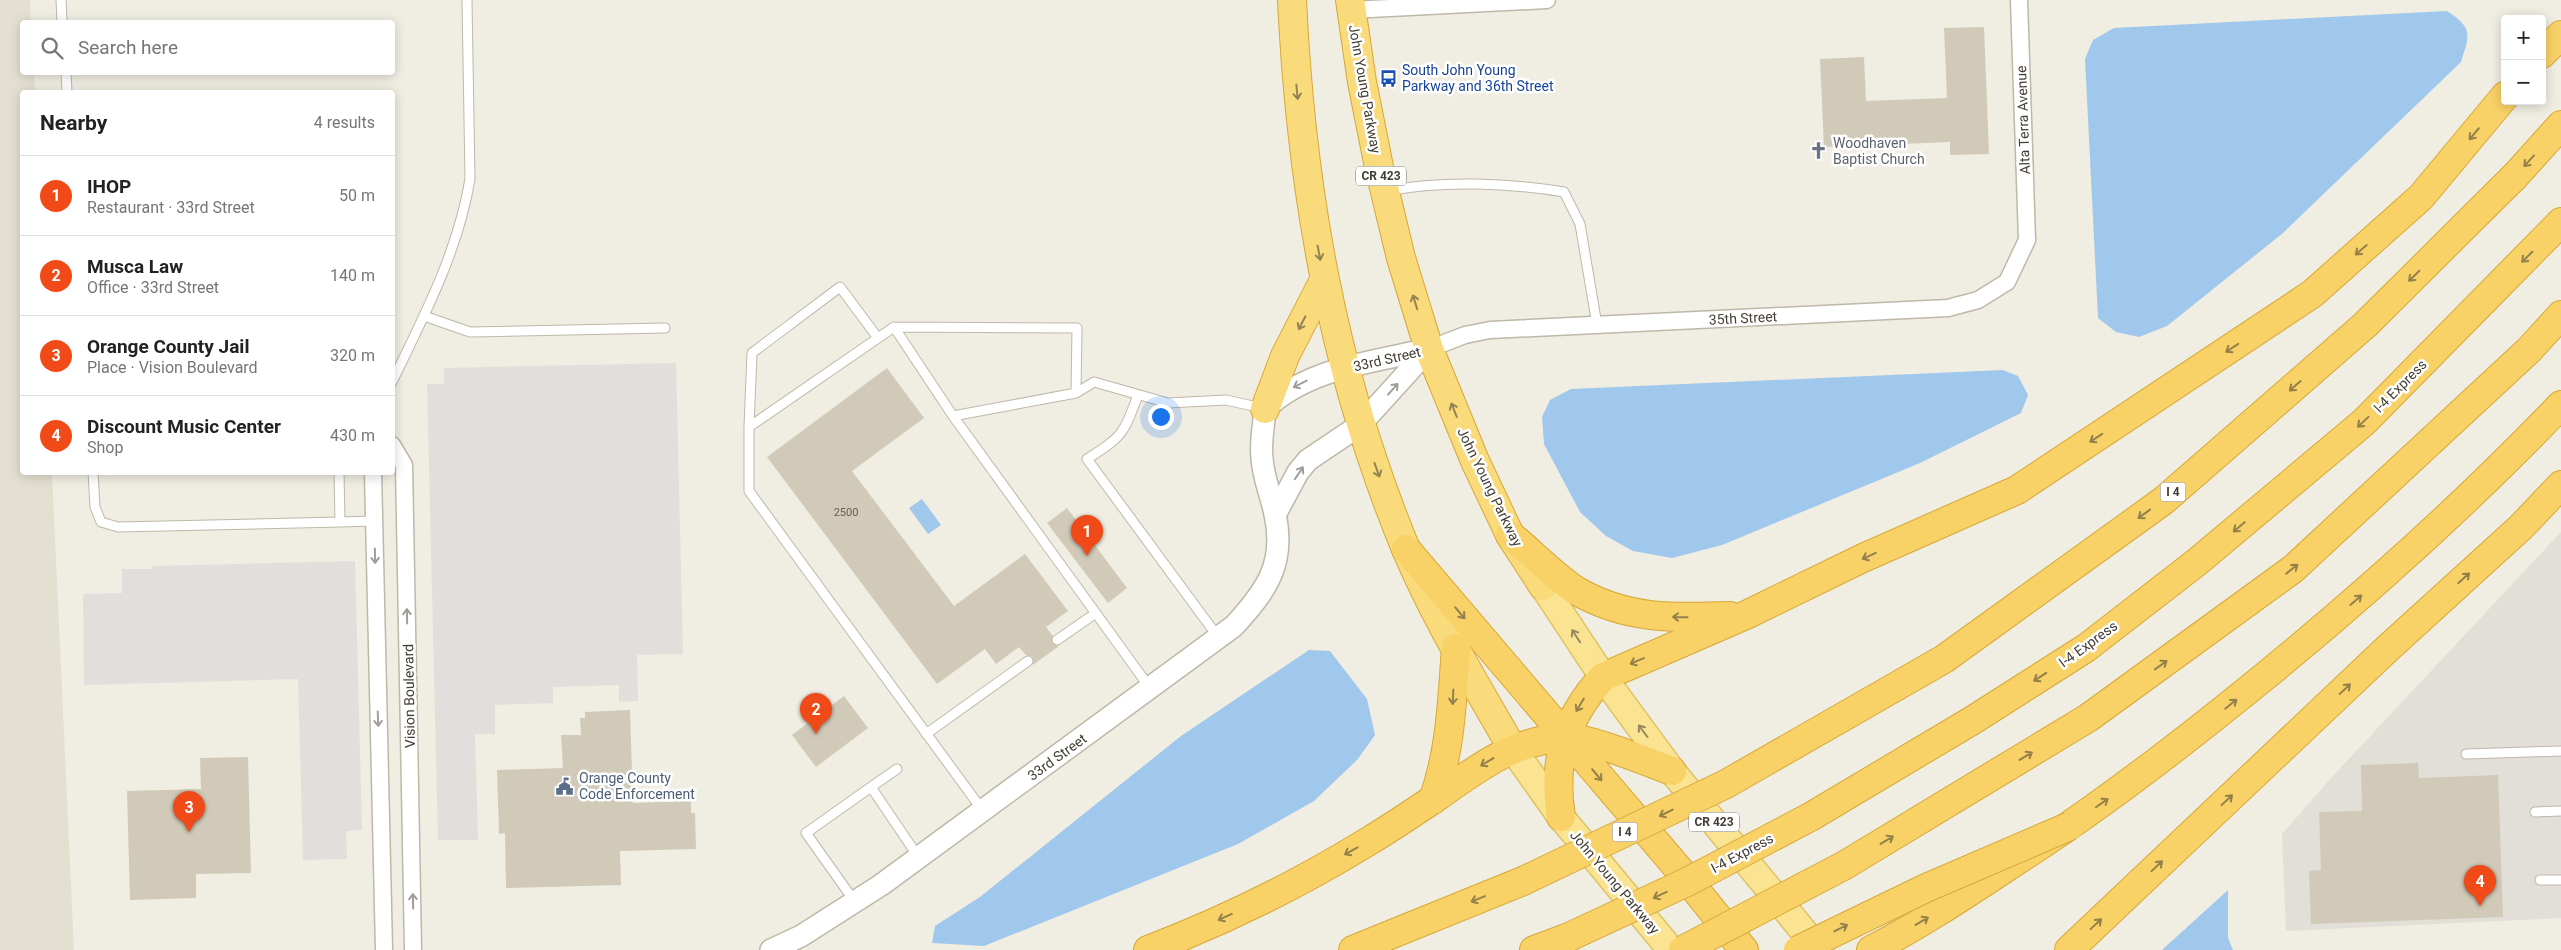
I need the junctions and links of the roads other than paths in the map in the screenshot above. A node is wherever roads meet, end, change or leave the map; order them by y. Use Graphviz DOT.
graph roads {
  1 [pos="61,0"];
  2 [pos="467,0"];
  3 [pos="1292,0"];
  4 [pos="1547,0"];
  5 [pos="2019,0"];
  6 [pos="1505,1"];
  7 [pos="1351,5"];
  8 [pos="62,20"];
  9 [pos="2561,35"];
  10 [pos="2546,50"];
  11 [pos="66,75"];
  12 [pos="67,90"];
  13 [pos="2501,101"];
  14 [pos="2561,125"];
  15 [pos="1385,191"];
  16 [pos="2561,222"];
  17 [pos="2027,240"];
  18 [pos="1324,280"];
  19 [pos="2561,315"];
  20 [pos="424,316"];
  21 [pos="1597,325"];
  22 [pos="894,327"];
  23 [pos="665,328"];
  24 [pos="878,338"];
  25 [pos="1429,349"];
  26 [pos="1346,368"];
  27 [pos="395,376"];
  28 [pos="1076,393"];
  29 [pos="1138,395"];
  30 [pos="2561,405"];
  31 [pos="1265,408"];
  32 [pos="953,416"];
  33 [pos="1360,425"];
  34 [pos="749,426"];
  35 [pos="395,450"];
  36 [pos="93,475"];
  37 [pos="339,475"];
  38 [pos="373,475"];
  39 [pos="2561,485"];
  40 [pos="1275,515"];
  41 [pos="374,521"];
  42 [pos="340,522"];
  43 [pos="1510,535"];
  44 [pos="1406,549"];
  45 [pos="1544,586"];
  46 [pos="1096,613"];
  47 [pos="1746,615"];
  48 [pos="1219,637"];
  49 [pos="1057,640"];
  50 [pos="1456,648"];
  51 [pos="1028,661"];
  52 [pos="1603,677"];
  53 [pos="1150,688"];
  54 [pos="926,734"];
  55 [pos="1566,737"];
  56 [pos="1512,748"];
  57 [pos="2561,750"];
  58 [pos="2466,754"];
  59 [pos="897,769"];
  60 [pos="1672,771"];
  61 [pos="871,787"];
  62 [pos="1433,800"];
  63 [pos="983,811"];
  64 [pos="2561,811"];
  65 [pos="2535,812"];
  66 [pos="1562,817"];
  67 [pos="2070,826"];
  68 [pos="919,858"];
  69 [pos="2540,880"];
  70 [pos="2561,880"];
  71 [pos="855,902"];
  72 [pos="1876,948"];
  73 [pos="384,950"];
  74 [pos="413,950"];
  75 [pos="771,950"];
  76 [pos="1148,950"];
  77 [pos="1353,950"];
  78 [pos="1534,950"];
  79 [pos="1671,950"];
  80 [pos="1683,950"];
  81 [pos="1744,950"];
  82 [pos="1798,950"];
  83 [pos="1819,950"];
  84 [pos="2069,950"];
  1 -- 8 [label="lane"];
  2 -- 20 [label="lane"];
  3 -- 18 [label="highway, John Young Parkway, one-way"];
  4 -- 6 [label="street"];
  5 -- 17 [label="street, Alta Terra Avenue"];
  6 -- 7 [label="street"];
  7 -- 15 [label="highway, John Young Parkway / CR 423"];
  9 -- 10 [label="highway"];
  11 -- 12 [label="lane"];
  13 -- 47 [label="highway, one-way"];
  14 -- 77 [label="highway, I 4, one-way, bridge"];
  15 -- 21 [label="lane"];
  25 -- 15 [label="highway, John Young Parkway / CR 423, one-way"];
  16 -- 78 [label="highway, I-4 Express, one-way, bridge"];
  17 -- 21 [label="street, 35th Street"];
  18 -- 26 [label="highway, John Young Parkway"];
  18 -- 31 [label="highway, one-way"];
  80 -- 19 [label="highway, one-way, bridge"];
  20 -- 23 [label="lane"];
  20 -- 27 [label="lane"];
  21 -- 25 [label="street, 35th Street"];
  22 -- 24 [label="lane"];
  22 -- 28 [label="lane"];
  22 -- 32 [label="lane"];
  24 -- 34 [label="lane"];
  24 -- 34 [label="lane"];
  25 -- 26 [label="street, 33rd Street"];
  33 -- 25 [label="street, 33rd Street, one-way"];
  43 -- 25 [label="highway, John Young Parkway / CR 423, one-way"];
  26 -- 31 [label="street, 33rd Street, one-way"];
  26 -- 33 [label="highway, John Young Parkway"];
  28 -- 29 [label="lane"];
  28 -- 32 [label="lane"];
  29 -- 31 [label="lane"];
  29 -- 48 [label="lane"];
  67 -- 30 [label="highway, one-way"];
  31 -- 40 [label="street, 33rd Street"];
  32 -- 46 [label="lane"];
  40 -- 33 [label="street, 33rd Street, one-way"];
  33 -- 44 [label="highway, John Young Parkway, one-way"];
  34 -- 54 [label="lane"];
  74 -- 35 [label="street, Vision Boulevard, one-way"];
  36 -- 42 [label="lane"];
  37 -- 42 [label="lane"];
  38 -- 41 [label="street"];
  84 -- 39 [label="highway, one-way"];
  40 -- 48 [label="street, 33rd Street"];
  41 -- 42 [label="lane"];
  41 -- 73 [label="street, one-way"];
  43 -- 45 [label="highway, John Young Parkway / CR 423"];
  47 -- 43 [label="highway, one-way"];
  44 -- 50 [label="highway, John Young Parkway"];
  44 -- 55 [label="highway, one-way"];
  52 -- 45 [label="main road, John Young Parkway / CR 423, one-way"];
  46 -- 49 [label="lane"];
  46 -- 53 [label="lane"];
  47 -- 52 [label="highway, one-way"];
  48 -- 53 [label="street, 33rd Street"];
  50 -- 56 [label="highway, John Young Parkway"];
  50 -- 62 [label="highway, one-way"];
  51 -- 54 [label="lane"];
  52 -- 55 [label="highway, one-way"];
  60 -- 52 [label="main road, John Young Parkway / CR 423, one-way"];
  53 -- 63 [label="street, 33rd Street"];
  54 -- 63 [label="lane"];
  55 -- 56 [label="highway"];
  55 -- 60 [label="highway"];
  55 -- 66 [label="highway"];
  55 -- 81 [label="highway, one-way"];
  56 -- 62 [label="highway, one-way"];
  56 -- 66 [label="main road, John Young Parkway"];
  57 -- 58 [label="lane"];
  59 -- 61 [label="lane"];
  60 -- 83 [label="main road, John Young Parkway / CR 423"];
  61 -- 68 [label="lane"];
  61 -- 71 [label="lane"];
  62 -- 76 [label="highway, one-way"];
  63 -- 68 [label="street, 33rd Street"];
  64 -- 65 [label="lane"];
  66 -- 79 [label="main road, John Young Parkway"];
  72 -- 67 [label="highway, one-way"];
  82 -- 67 [label="highway, one-way, bridge"];
  68 -- 71 [label="street, 33rd Street"];
  69 -- 70 [label="lane"];
  71 -- 75 [label="street, 33rd Street"];
}
